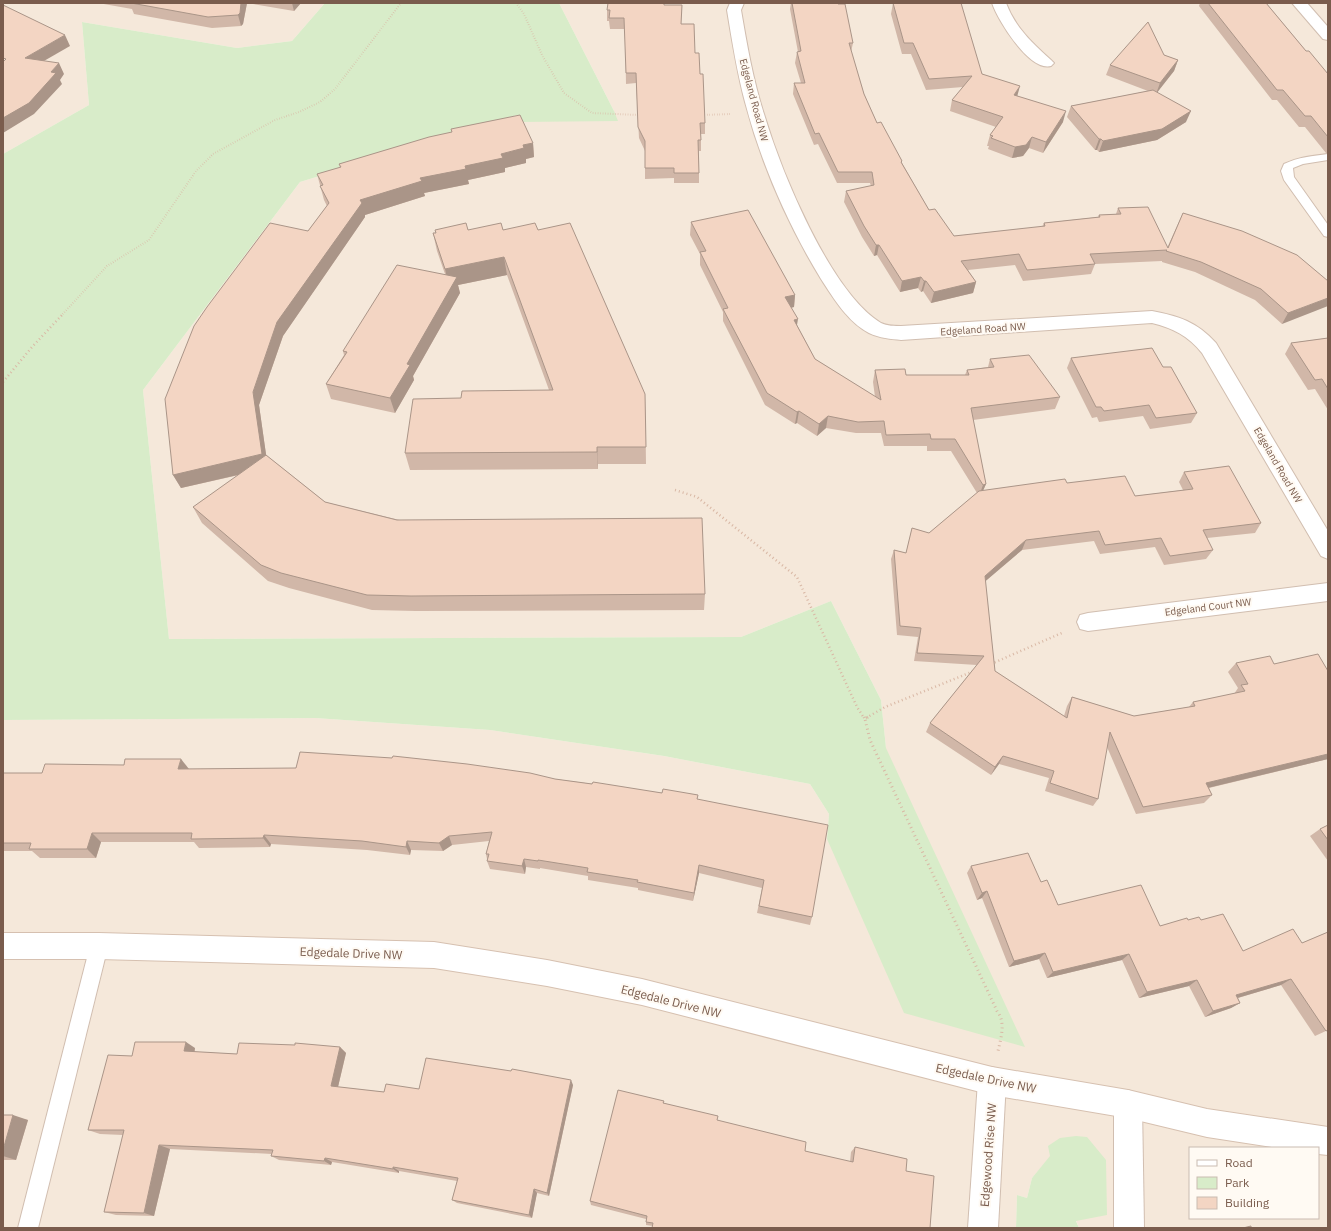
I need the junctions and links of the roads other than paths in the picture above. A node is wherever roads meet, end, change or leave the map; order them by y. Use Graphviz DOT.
graph roads {
  1 [pos="737,3"];
  2 [pos="999,3"];
  3 [pos="1299,3"];
  4 [pos="1326,31"];
  5 [pos="1046,63"];
  6 [pos="1328,157"];
  7 [pos="1328,233"];
  8 [pos="1328,550"];
  9 [pos="1328,592"];
  10 [pos="1088,622"];
  11 [pos="3,946"];
  12 [pos="99,946"];
  13 [pos="992,1081"];
  14 [pos="1128,1104"];
  15 [pos="1328,1141"];
  16 [pos="28,1228"];
  17 [pos="983,1228"];
  18 [pos="1129,1228"];
  1 -- 8 [label="street, Edgeland Road NW"];
  2 -- 5 [label="street"];
  3 -- 4 [label="street"];
  6 -- 7 [label="lane"];
  9 -- 10 [label="street, Edgeland Court NW"];
  11 -- 12 [label="street, Edgedale Drive NW"];
  12 -- 13 [label="street, Edgedale Drive NW"];
  12 -- 16 [label="lane"];
  13 -- 14 [label="street, Edgedale Drive NW"];
  13 -- 17 [label="street, Edgewood Rise NW"];
  14 -- 15 [label="street, Edgedale Drive NW"];
  14 -- 18 [label="street"];
}
